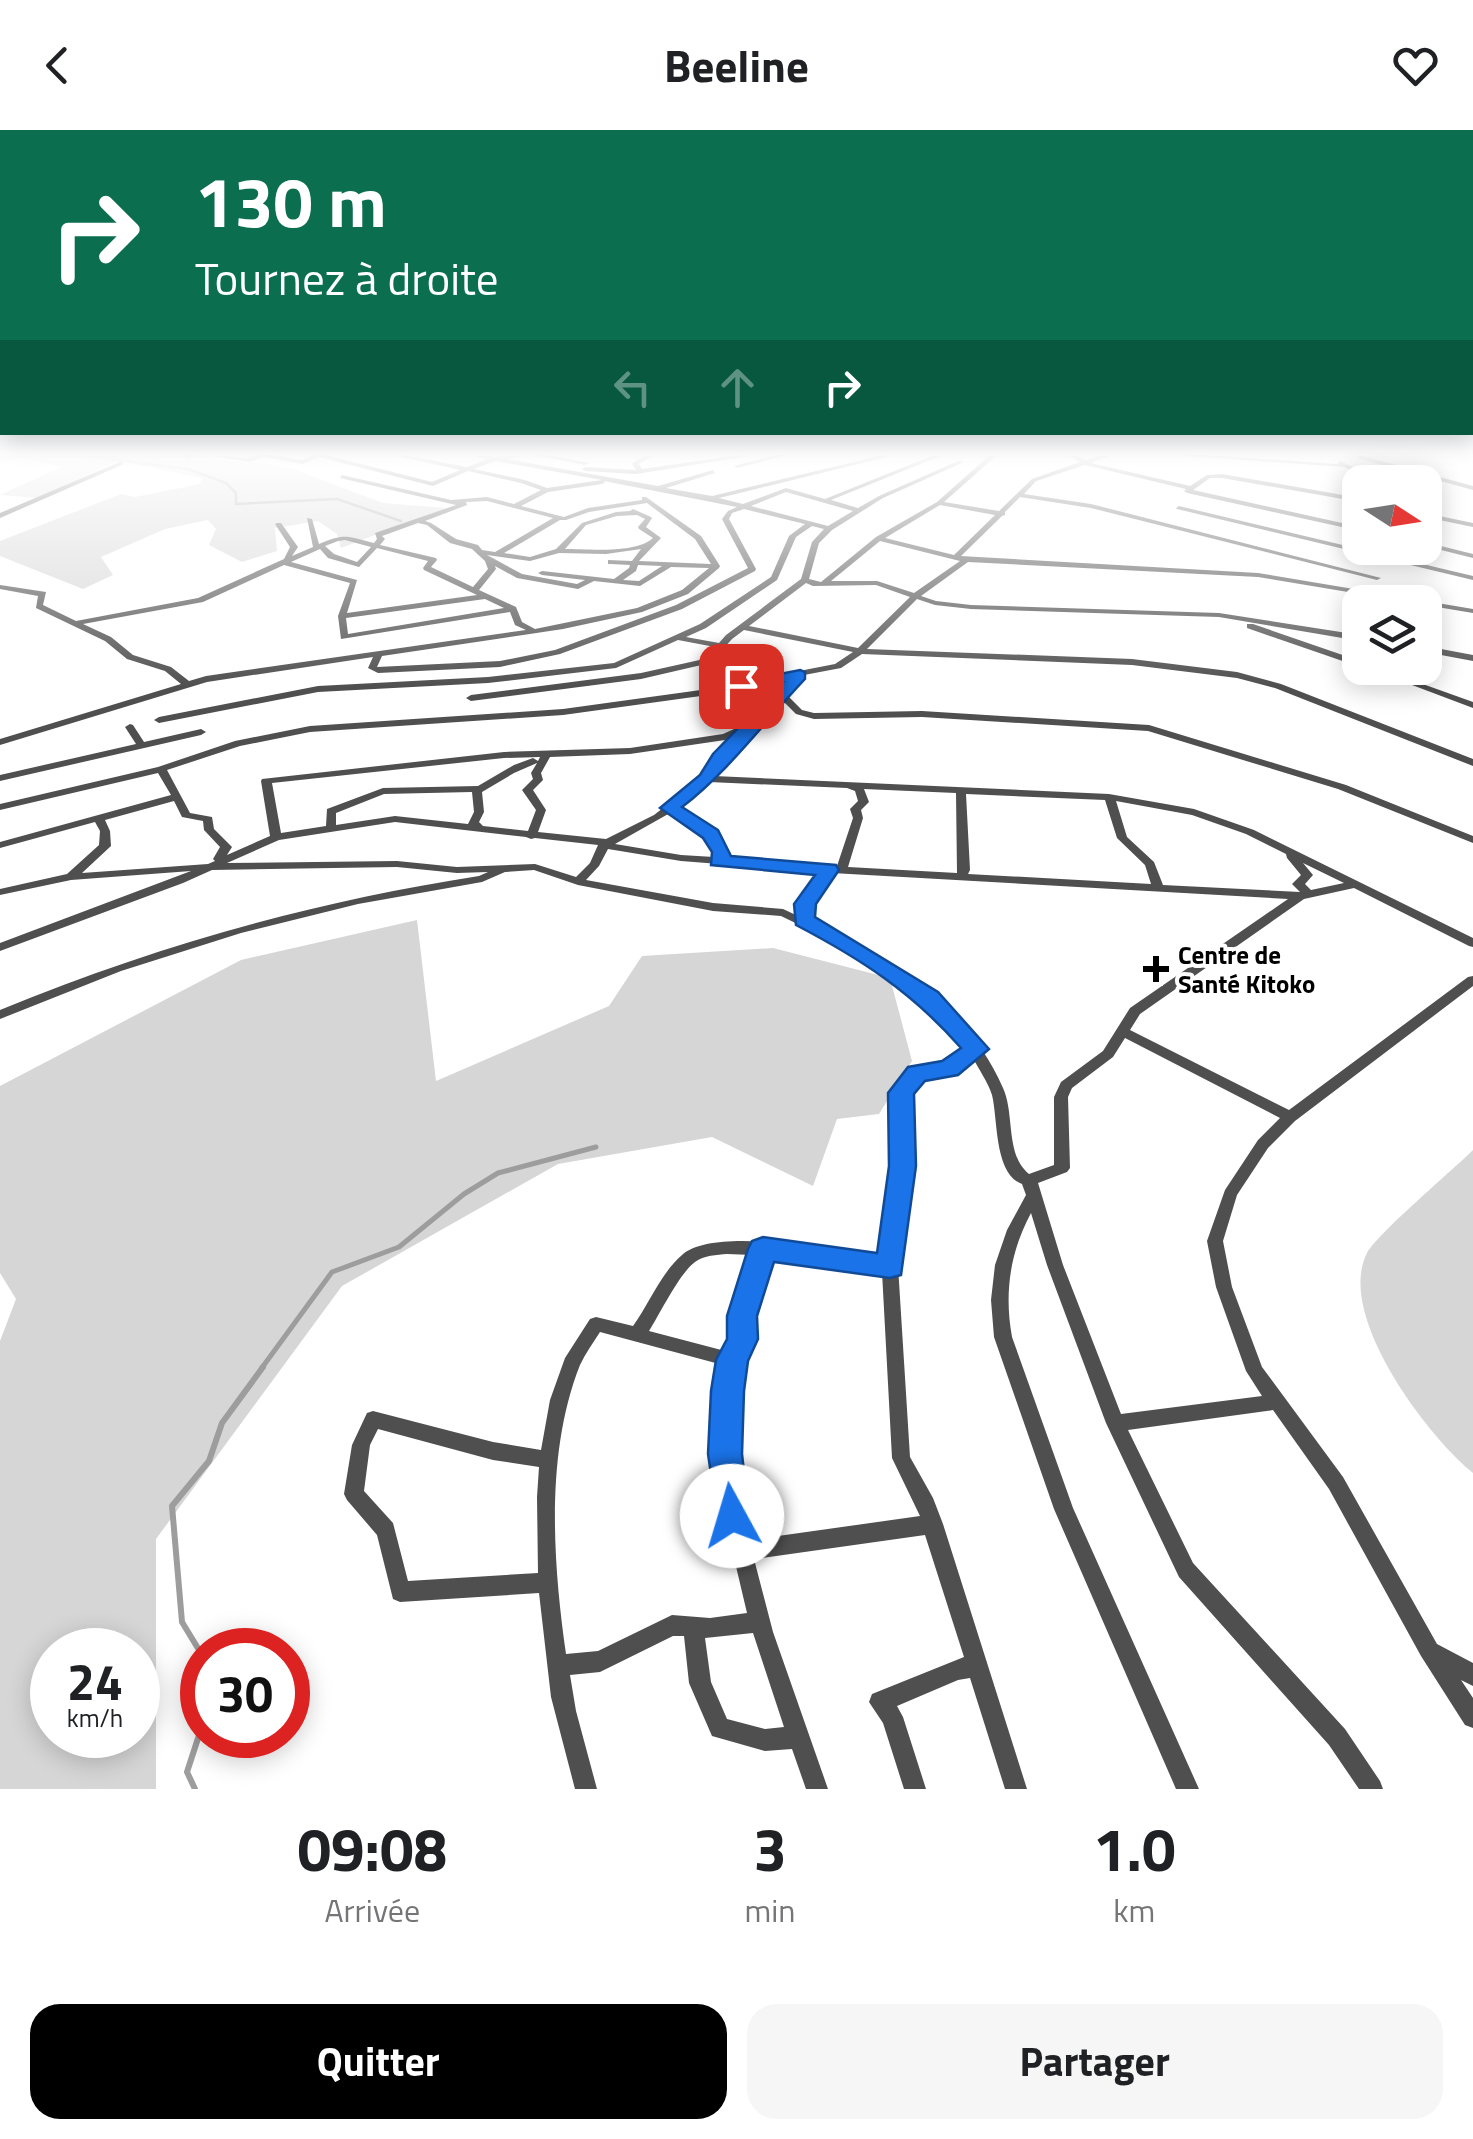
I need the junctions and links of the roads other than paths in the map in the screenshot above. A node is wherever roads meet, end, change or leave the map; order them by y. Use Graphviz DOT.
graph roads {
  1 [pos="284,532"];
  2 [pos="314,532"];
  3 [pos="386,532"];
  4 [pos="440,532"];
  5 [pos="531,532"];
  6 [pos="576,532"];
  7 [pos="648,532"];
  8 [pos="691,532"];
  9 [pos="732,532"];
  10 [pos="798,532"];
  11 [pos="824,532"];
  12 [pos="890,532"];
  13 [pos="985,532"];
  14 [pos="1196,532"];
  15 [pos="1281,532"];
  16 [pos="879,539"];
  17 [pos="318,545"];
  18 [pos="375,545"];
  19 [pos="652,545"];
  20 [pos="1442,548"];
  21 [pos="619,549"];
  22 [pos="558,551"];
  23 [pos="481,552"];
  24 [pos="588,552"];
  25 [pos="498,553"];
  26 [pos="1473,556"];
  27 [pos="961,558"];
  28 [pos="285,560"];
  29 [pos="488,560"];
  30 [pos="611,562"];
  31 [pos="670,564"];
  32 [pos="636,566"];
  33 [pos="716,566"];
  34 [pos="510,570"];
  35 [pos="585,570"];
  36 [pos="594,578"];
  37 [pos="1377,578"];
  38 [pos="1473,578"];
  39 [pos="616,580"];
  40 [pos="805,580"];
  41 [pos="823,584"];
  42 [pos="0,586"];
  43 [pos="475,590"];
  44 [pos="918,594"];
  45 [pos="486,596"];
  46 [pos="512,609"];
  47 [pos="1473,610"];
  48 [pos="1219,615"];
  49 [pos="342,616"];
  50 [pos="76,623"];
  51 [pos="742,627"];
  52 [pos="534,630"];
  53 [pos="1342,635"];
  54 [pos="680,638"];
  55 [pos="722,646"];
  56 [pos="573,648"];
  57 [pos="860,651"];
  58 [pos="1442,653"];
  59 [pos="378,656"];
  60 [pos="1342,658"];
  61 [pos="1473,658"];
  62 [pos="611,666"];
  63 [pos="800,675"];
  64 [pos="636,676"];
  65 [pos="464,682"];
  66 [pos="188,685"];
  67 [pos="1418,685"];
  68 [pos="517,692"];
  69 [pos="782,695"];
  70 [pos="667,696"];
  71 [pos="471,698"];
  72 [pos="1473,705"];
  73 [pos="526,714"];
  74 [pos="475,718"];
  75 [pos="160,720"];
  76 [pos="130,727"];
  77 [pos="202,732"];
  78 [pos="744,735"];
  79 [pos="0,742"];
  80 [pos="141,745"];
  81 [pos="541,757"];
  82 [pos="1473,763"];
  83 [pos="161,770"];
  84 [pos="0,778"];
  85 [pos="707,779"];
  86 [pos="844,786"];
  87 [pos="480,788"];
  88 [pos="960,790"];
  89 [pos="177,796"];
  90 [pos="1109,798"];
  91 [pos="0,807"];
  92 [pos="670,808"];
  93 [pos="98,817"];
  94 [pos="658,818"];
  95 [pos="690,819"];
  96 [pos="330,830"];
  97 [pos="482,830"];
  98 [pos="531,836"];
  99 [pos="276,837"];
  100 [pos="1473,840"];
  101 [pos="606,844"];
  102 [pos="0,845"];
  103 [pos="1286,850"];
  104 [pos="718,861"];
  105 [pos="210,865"];
  106 [pos="535,867"];
  107 [pos="835,870"];
  108 [pos="71,877"];
  109 [pos="960,878"];
  110 [pos="578,882"];
  111 [pos="1354,885"];
  112 [pos="1158,888"];
  113 [pos="0,892"];
  114 [pos="1304,895"];
  115 [pos="804,920"];
  116 [pos="1473,943"];
  117 [pos="0,947"];
  118 [pos="1473,980"];
  119 [pos="0,1015"];
  120 [pos="1122,1030"];
  121 [pos="976,1049"];
  122 [pos="1290,1118"];
  123 [pos="1031,1189"];
  124 [pos="763,1249"];
  125 [pos="890,1266"];
  126 [pos="637,1334"];
  127 [pos="732,1360"];
  128 [pos="1275,1402"];
  129 [pos="1115,1423"];
  130 [pos="547,1460"];
  131 [pos="933,1524"];
  132 [pos="740,1551"];
  133 [pos="550,1582"];
  134 [pos="759,1622"];
  135 [pos="693,1626"];
  136 [pos="1428,1649"];
  137 [pos="558,1666"];
  138 [pos="978,1666"];
  139 [pos="1473,1675"];
  140 [pos="1473,1718"];
  141 [pos="799,1737"];
  142 [pos="586,1789"];
  143 [pos="817,1789"];
  144 [pos="915,1789"];
  145 [pos="1016,1789"];
  146 [pos="1188,1789"];
  147 [pos="1372,1789"];
  1 -- 28 [label="street"];
  2 -- 17 [label="street"];
  3 -- 18 [label="street"];
  4 -- 23 [label="street"];
  5 -- 25 [label="street"];
  6 -- 22 [label="street"];
  7 -- 19 [label="street"];
  8 -- 33 [label="street"];
  9 -- 56 [label="street"];
  10 -- 54 [label="street"];
  11 -- 40 [label="street"];
  12 -- 16 [label="street"];
  13 -- 27 [label="street"];
  14 -- 37 [label="street"];
  15 -- 38 [label="street"];
  16 -- 27 [label="street"];
  16 -- 41 [label="street"];
  17 -- 18 [label="street"];
  17 -- 18 [label="street"];
  17 -- 28 [label="street"];
  18 -- 43 [label="street"];
  19 -- 21 [label="street"];
  19 -- 32 [label="street"];
  20 -- 26 [label="street"];
  21 -- 24 [label="street"];
  21 -- 30 [label="street"];
  22 -- 24 [label="street"];
  22 -- 25 [label="street"];
  23 -- 25 [label="street"];
  23 -- 29 [label="street"];
  24 -- 35 [label="street"];
  27 -- 44 [label="street"];
  27 -- 47 [label="street"];
  28 -- 49 [label="street"];
  28 -- 50 [label="street"];
  29 -- 34 [label="street"];
  29 -- 43 [label="street"];
  30 -- 32 [label="street"];
  30 -- 35 [label="street"];
  31 -- 32 [label="street"];
  31 -- 33 [label="street"];
  31 -- 39 [label="street"];
  32 -- 39 [label="street"];
  33 -- 52 [label="street"];
  34 -- 35 [label="street"];
  34 -- 36 [label="street"];
  35 -- 36 [label="street"];
  36 -- 39 [label="street"];
  40 -- 41 [label="street"];
  40 -- 51 [label="street"];
  41 -- 44 [label="street"];
  42 -- 50 [label="street"];
  43 -- 45 [label="street"];
  44 -- 48 [label="street"];
  44 -- 57 [label="street"];
  45 -- 46 [label="street"];
  45 -- 49 [label="street"];
  46 -- 49 [label="street"];
  46 -- 52 [label="street"];
  48 -- 53 [label="street"];
  48 -- 60 [label="street"];
  50 -- 66 [label="street"];
  51 -- 55 [label="street"];
  51 -- 57 [label="street"];
  52 -- 59 [label="street"];
  54 -- 55 [label="street"];
  54 -- 62 [label="street"];
  55 -- 64 [label="street"];
  56 -- 59 [label="street"];
  56 -- 62 [label="street"];
  57 -- 63 [label="street"];
  57 -- 82 [label="street"];
  58 -- 61 [label="street"];
  59 -- 66 [label="street"];
  62 -- 64 [label="street"];
  62 -- 65 [label="street"];
  63 -- 69 [label="street"];
  63 -- 70 [label="street"];
  64 -- 68 [label="street"];
  64 -- 70 [label="street"];
  65 -- 71 [label="street"];
  65 -- 75 [label="street"];
  66 -- 79 [label="street"];
  67 -- 72 [label="street"];
  68 -- 71 [label="street"];
  68 -- 73 [label="street"];
  69 -- 78 [label="street"];
  69 -- 100 [label="street"];
  70 -- 73 [label="street"];
  71 -- 74 [label="street"];
  73 -- 74 [label="street"];
  74 -- 83 [label="street"];
  76 -- 80 [label="street"];
  77 -- 80 [label="street"];
  78 -- 81 [label="street"];
  78 -- 85 [label="street"];
  80 -- 84 [label="street"];
  81 -- 87 [label="street"];
  81 -- 98 [label="street"];
  81 -- 99 [label="street"];
  83 -- 89 [label="street"];
  83 -- 91 [label="street"];
  85 -- 86 [label="street"];
  85 -- 92 [label="street"];
  86 -- 88 [label="street"];
  86 -- 107 [label="street"];
  87 -- 96 [label="street"];
  87 -- 97 [label="street"];
  88 -- 90 [label="street"];
  88 -- 109 [label="street"];
  89 -- 93 [label="street"];
  89 -- 105 [label="street"];
  90 -- 103 [label="street"];
  90 -- 112 [label="street"];
  92 -- 94 [label="street"];
  92 -- 95 [label="street"];
  93 -- 102 [label="street"];
  93 -- 108 [label="street"];
  94 -- 95 [label="street"];
  94 -- 101 [label="street"];
  95 -- 104 [label="street"];
  96 -- 97 [label="street"];
  96 -- 99 [label="street"];
  97 -- 98 [label="street"];
  98 -- 101 [label="street"];
  99 -- 105 [label="street"];
  101 -- 104 [label="street"];
  101 -- 110 [label="street"];
  103 -- 111 [label="street"];
  103 -- 114 [label="street"];
  104 -- 107 [label="street"];
  105 -- 106 [label="street"];
  105 -- 108 [label="street"];
  105 -- 117 [label="street"];
  106 -- 110 [label="street"];
  106 -- 119 [label="street"];
  107 -- 109 [label="street"];
  107 -- 115 [label="street"];
  108 -- 113 [label="street"];
  109 -- 112 [label="street"];
  110 -- 115 [label="street"];
  111 -- 114 [label="street"];
  111 -- 116 [label="street"];
  112 -- 114 [label="street"];
  114 -- 120 [label="street"];
  115 -- 121 [label="street"];
  118 -- 122 [label="street"];
  120 -- 122 [label="street"];
  120 -- 123 [label="street"];
  121 -- 123 [label="street"];
  121 -- 125 [label="street"];
  122 -- 128 [label="street"];
  123 -- 129 [label="street"];
  123 -- 146 [label="street"];
  124 -- 125 [label="street"];
  124 -- 126 [label="street"];
  124 -- 127 [label="street"];
  125 -- 131 [label="street"];
  126 -- 127 [label="street"];
  126 -- 130 [label="street"];
  127 -- 132 [label="street"];
  128 -- 129 [label="street"];
  128 -- 136 [label="street"];
  129 -- 147 [label="street"];
  130 -- 133 [label="street"];
  130 -- 133 [label="street"];
  131 -- 132 [label="street"];
  131 -- 138 [label="street"];
  132 -- 134 [label="street"];
  133 -- 137 [label="street"];
  134 -- 135 [label="street"];
  134 -- 141 [label="street"];
  135 -- 137 [label="street"];
  135 -- 141 [label="street"];
  136 -- 139 [label="street"];
  136 -- 140 [label="street"];
  137 -- 142 [label="street"];
  138 -- 144 [label="street"];
  138 -- 145 [label="street"];
  141 -- 143 [label="street"];
}
